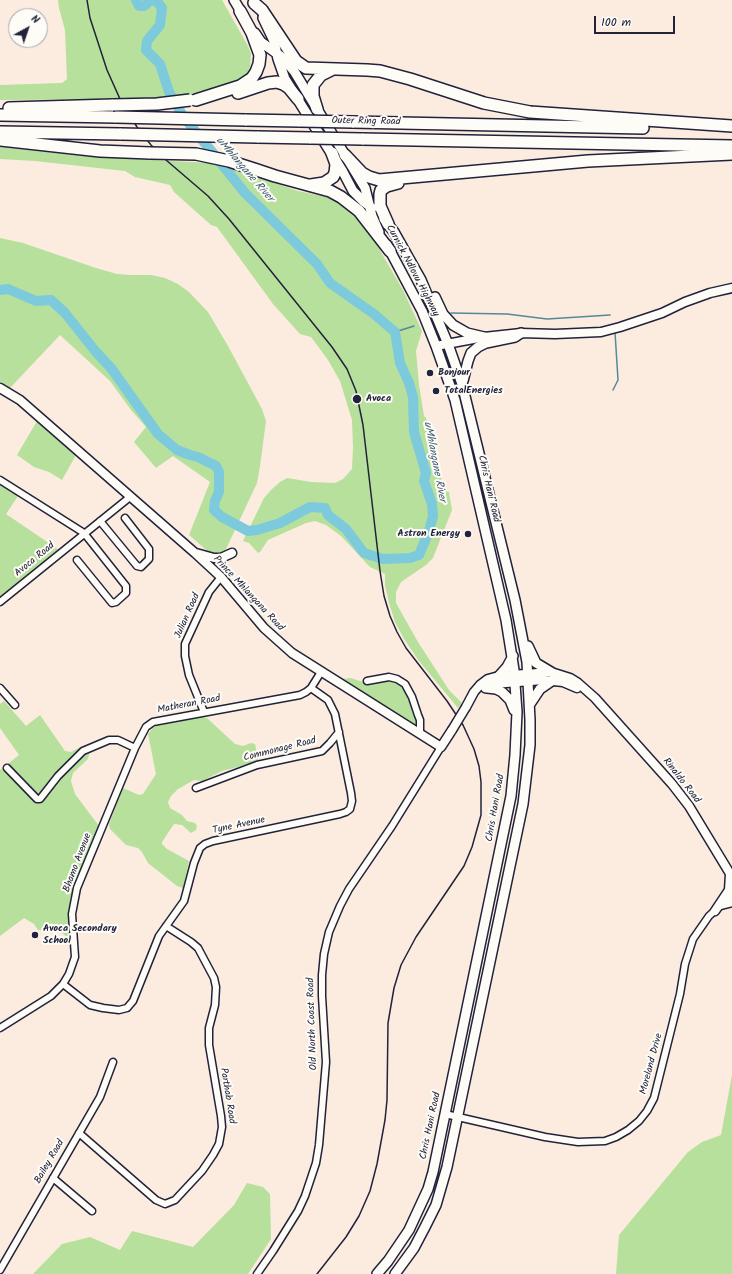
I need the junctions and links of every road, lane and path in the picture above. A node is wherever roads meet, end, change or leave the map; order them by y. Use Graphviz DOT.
graph roads {
  1 [pos="234,0"];
  2 [pos="253,1"];
  3 [pos="240,11"];
  4 [pos="277,54"];
  5 [pos="338,69"];
  6 [pos="298,99"];
  7 [pos="193,100"];
  8 [pos="0,108"];
  9 [pos="317,109"];
  10 [pos="0,115"];
  11 [pos="732,126"];
  12 [pos="732,130"];
  13 [pos="0,132"];
  14 [pos="0,140"];
  15 [pos="732,146"];
  16 [pos="332,153"];
  17 [pos="732,154"];
  18 [pos="345,155"];
  19 [pos="458,172"];
  20 [pos="309,185"];
  21 [pos="369,206"];
  22 [pos="388,224"];
  23 [pos="390,251"];
  24 [pos="421,280"];
  25 [pos="732,288"];
  26 [pos="521,333"];
  27 [pos="484,337"];
  28 [pos="448,344"];
  29 [pos="436,346"];
  30 [pos="462,384"];
  31 [pos="0,388"];
  32 [pos="0,480"];
  33 [pos="130,497"];
  34 [pos="124,518"];
  35 [pos="100,520"];
  36 [pos="84,533"];
  37 [pos="195,553"];
  38 [pos="232,553"];
  39 [pos="77,560"];
  40 [pos="221,577"];
  41 [pos="0,602"];
  42 [pos="521,630"];
  43 [pos="513,656"];
  44 [pos="321,672"];
  45 [pos="499,676"];
  46 [pos="552,676"];
  47 [pos="528,677"];
  48 [pos="515,678"];
  49 [pos="367,681"];
  50 [pos="0,688"];
  51 [pos="311,688"];
  52 [pos="486,688"];
  53 [pos="468,704"];
  54 [pos="15,705"];
  55 [pos="530,706"];
  56 [pos="204,712"];
  57 [pos="516,717"];
  58 [pos="339,732"];
  59 [pos="420,733"];
  60 [pos="441,747"];
  61 [pos="135,748"];
  62 [pos="7,768"];
  63 [pos="196,788"];
  64 [pos="731,876"];
  65 [pos="732,895"];
  66 [pos="732,902"];
  67 [pos="718,908"];
  68 [pos="166,926"];
  69 [pos="63,984"];
  70 [pos="0,1028"];
  71 [pos="113,1062"];
  72 [pos="445,1114"];
  73 [pos="458,1117"];
  74 [pos="79,1133"];
  75 [pos="53,1178"];
  76 [pos="92,1211"];
  77 [pos="0,1270"];
  78 [pos="256,1274"];
  79 [pos="377,1274"];
  80 [pos="395,1274"];
  1 -- 3 [label="main road, Curnick Ndlovu Highway"];
  2 -- 4 [label="main road, Curnick Ndlovu Highway"];
  2 -- 5 [label="highway"];
  3 -- 4 [label="main road, Curnick Ndlovu Highway"];
  3 -- 7 [label="highway"];
  4 -- 6 [label="main road, Curnick Ndlovu Highway"];
  4 -- 9 [label="main road, Curnick Ndlovu Highway"];
  5 -- 9 [label="highway"];
  5 -- 11 [label="highway"];
  6 -- 7 [label="highway"];
  6 -- 16 [label="main road, Curnick Ndlovu Highway"];
  7 -- 8 [label="highway, bridge"];
  9 -- 18 [label="main road, Curnick Ndlovu Highway"];
  10 -- 12 [label="highway, Outer Ring Road, bridge"];
  13 -- 15 [label="highway, Outer Ring Road, bridge"];
  14 -- 20 [label="highway, bridge"];
  16 -- 20 [label="highway"];
  16 -- 21 [label="main road, Curnick Ndlovu Highway"];
  17 -- 19 [label="highway"];
  18 -- 19 [label="highway"];
  18 -- 21 [label="main road, Curnick Ndlovu Highway"];
  19 -- 22 [label="highway"];
  20 -- 23 [label="highway"];
  21 -- 22 [label="main road, Curnick Ndlovu Highway"];
  21 -- 23 [label="main road, Curnick Ndlovu Highway"];
  22 -- 24 [label="main road, Curnick Ndlovu Highway"];
  23 -- 29 [label="main road, Curnick Ndlovu Highway"];
  24 -- 27 [label="main road"];
  24 -- 28 [label="main road, Curnick Ndlovu Highway"];
  25 -- 26 [label="street"];
  26 -- 27 [label="street"];
  26 -- 30 [label="main road"];
  27 -- 28 [label="street"];
  28 -- 29 [label="street"];
  28 -- 30 [label="main road, Chris Hani Road"];
  29 -- 43 [label="main road, Chris Hani Road"];
  30 -- 42 [label="main road, Chris Hani Road"];
  31 -- 33 [label="street, Prince Mhlangana Road"];
  32 -- 36 [label="street"];
  33 -- 35 [label="street, Avoca Road"];
  33 -- 37 [label="street, Prince Mhlangana Road"];
  34 -- 35 [label="street"];
  35 -- 36 [label="street, Avoca Road"];
  36 -- 39 [label="street"];
  36 -- 41 [label="street, Avoca Road"];
  37 -- 38 [label="street"];
  37 -- 40 [label="street, Prince Mhlangana Road"];
  40 -- 44 [label="street, Prince Mhlangana Road"];
  40 -- 56 [label="street, Julian Road"];
  42 -- 46 [label="main road"];
  42 -- 47 [label="main road, Chris Hani Road"];
  43 -- 45 [label="main road"];
  43 -- 48 [label="main road, Chris Hani Road"];
  44 -- 51 [label="street"];
  44 -- 59 [label="street, Prince Mhlangana Road"];
  45 -- 48 [label="street, Old North Coast Road"];
  45 -- 53 [label="street, Old North Coast Road"];
  46 -- 47 [label="street, Rinaldo Road"];
  46 -- 55 [label="main road"];
  46 -- 64 [label="street, Rinaldo Road"];
  47 -- 48 [label="street, Rinaldo Road"];
  47 -- 55 [label="main road, Chris Hani Road"];
  48 -- 52 [label="street, Old North Coast Road"];
  48 -- 57 [label="main road, Chris Hani Road"];
  49 -- 59 [label="street"];
  50 -- 54 [label="street"];
  51 -- 56 [label="street, Matheran Road"];
  51 -- 58 [label="street, Tyne Avenue"];
  52 -- 53 [label="street, Old North Coast Road"];
  52 -- 57 [label="main road"];
  53 -- 60 [label="street, Old North Coast Road, bridge"];
  55 -- 73 [label="main road, Chris Hani Road"];
  56 -- 61 [label="street, Matheran Road"];
  57 -- 72 [label="main road, Chris Hani Road"];
  58 -- 63 [label="street, Commonage Road"];
  58 -- 68 [label="street, Tyne Avenue"];
  59 -- 60 [label="street, Prince Mhlangana Road"];
  60 -- 78 [label="street, Old North Coast Road"];
  61 -- 62 [label="street"];
  61 -- 69 [label="street, Bhamo Avenue"];
  64 -- 67 [label="street"];
  65 -- 67 [label="street, Moreland Drive"];
  66 -- 67 [label="street"];
  67 -- 73 [label="street, Moreland Drive"];
  68 -- 69 [label="street, Tyne Avenue"];
  68 -- 74 [label="street, Parthab Road"];
  69 -- 70 [label="street, Bhamo Avenue"];
  71 -- 74 [label="street, Bailey Road"];
  72 -- 73 [label="street, Moreland Drive"];
  72 -- 79 [label="main road, Chris Hani Road"];
  73 -- 80 [label="main road, Chris Hani Road"];
  74 -- 75 [label="street, Bailey Road"];
  75 -- 76 [label="street"];
  75 -- 77 [label="street, Bailey Road"];
}
